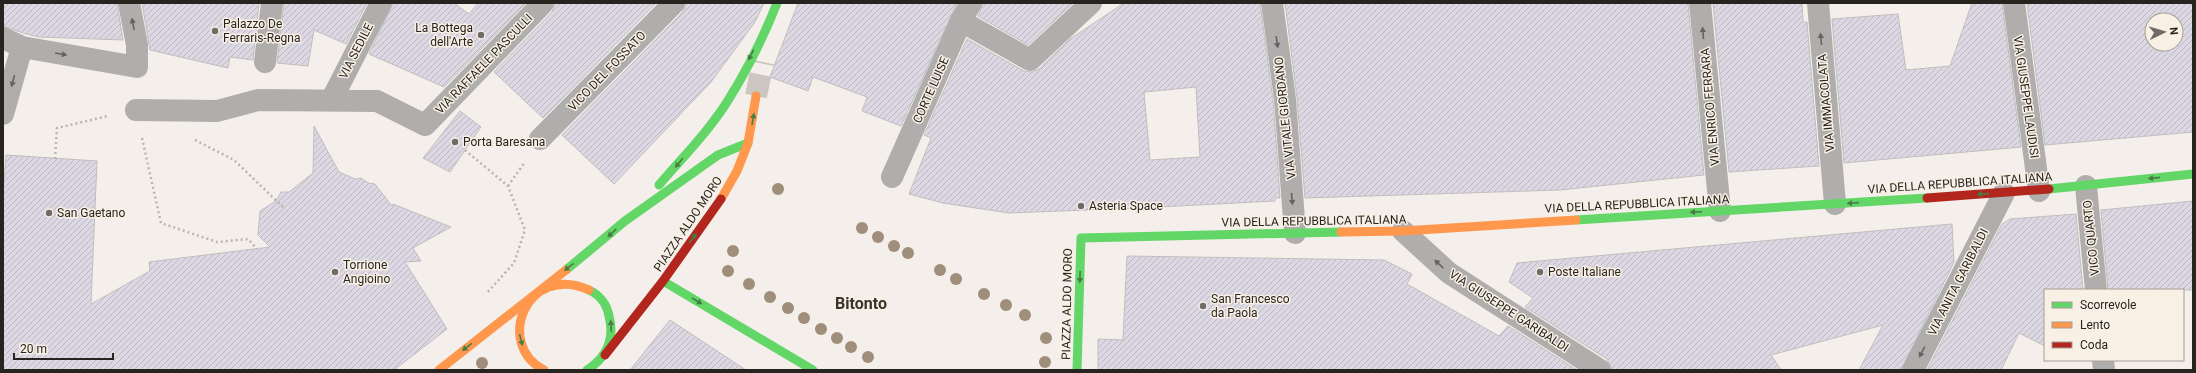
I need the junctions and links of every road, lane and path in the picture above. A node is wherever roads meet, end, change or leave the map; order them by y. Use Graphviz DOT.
graph roads {
  1 [pos="129,3"];
  2 [pos="272,3"];
  3 [pos="381,3"];
  4 [pos="543,3"];
  5 [pos="674,3"];
  6 [pos="777,3"];
  7 [pos="1091,3"];
  8 [pos="1272,3"];
  9 [pos="1700,3"];
  10 [pos="1818,3"];
  11 [pos="2014,3"];
  12 [pos="966,12"];
  13 [pos="770,21"];
  14 [pos="13,43"];
  15 [pos="764,55"];
  16 [pos="265,62"];
  17 [pos="756,96"];
  18 [pos="332,99"];
  19 [pos="136,110"];
  20 [pos="3,114"];
  21 [pos="540,140"];
  22 [pos="748,142"];
  23 [pos="465,150"];
  24 [pos="55,159"];
  25 [pos="234,160"];
  26 [pos="2193,174"];
  27 [pos="892,177"];
  28 [pos="2086,186"];
  29 [pos="2039,190"];
  30 [pos="2004,193"];
  31 [pos="1835,204"];
  32 [pos="285,209"];
  33 [pos="1720,211"];
  34 [pos="625,221"];
  35 [pos="1403,231"];
  36 [pos="1295,234"];
  37 [pos="1081,238"];
  38 [pos="257,249"];
  39 [pos="663,281"];
  40 [pos="2096,289"];
  41 [pos="537,292"];
  42 [pos="482,298"];
  43 [pos="605,355"];
  44 [pos="591,369"];
  45 [pos="439,370"];
  46 [pos="544,370"];
  47 [pos="813,370"];
  48 [pos="1077,370"];
  49 [pos="1600,370"];
  50 [pos="1913,370"];
  14 -- 1 [label="street, one-way"];
  2 -- 16 [label="street"];
  3 -- 18 [label="street, VIA SEDILE"];
  4 -- 18 [label="street, VIA RAFFAELE PASCULLI"];
  5 -- 21 [label="street, VICO DEL FOSSATO"];
  6 -- 13 [label="street"];
  7 -- 12 [label="street"];
  8 -- 36 [label="street, VIA VITALE GIORDANO, one-way"];
  33 -- 9 [label="street, VIA ENRICO FERRARA, one-way"];
  31 -- 10 [label="street, VIA IMMACOLATA, one-way"];
  11 -- 29 [label="street, VIA GIUSEPPE LAUDISI"];
  12 -- 27 [label="street, CORTE LUISE"];
  13 -- 15 [label="street"];
  13 -- 34 [label="street, one-way"];
  14 -- 20 [label="street, one-way"];
  22 -- 17 [label="street, one-way"];
  18 -- 19 [label="street"];
  19 -- 24 [label="path"];
  19 -- 38 [label="path"];
  22 -- 34 [label="street, PIAZZA ALDO MORO"];
  39 -- 22 [label="street, PIAZZA ALDO MORO, one-way"];
  23 -- 42 [label="path"];
  25 -- 32 [label="path"];
  26 -- 28 [label="street, VIA DELLA REPUBBLICA ITALIANA, one-way"];
  28 -- 29 [label="street, VIA DELLA REPUBBLICA ITALIANA"];
  28 -- 40 [label="street, VICO QUARTO"];
  29 -- 30 [label="street, VIA DELLA REPUBBLICA ITALIANA"];
  30 -- 31 [label="street, VIA DELLA REPUBBLICA ITALIANA, one-way"];
  30 -- 50 [label="street, VIA ANITA GARIBALDI, one-way"];
  31 -- 33 [label="street, VIA DELLA REPUBBLICA ITALIANA"];
  33 -- 35 [label="street, VIA DELLA REPUBBLICA ITALIANA, one-way"];
  34 -- 41 [label="street, PIAZZA ALDO MORO, one-way"];
  35 -- 36 [label="street, VIA DELLA REPUBBLICA ITALIANA"];
  49 -- 35 [label="street, VIA GIUSEPPE GARIBALDI, one-way"];
  36 -- 37 [label="street, VIA DELLA REPUBBLICA ITALIANA"];
  37 -- 48 [label="street, PIAZZA ALDO MORO, one-way"];
  39 -- 43 [label="street"];
  39 -- 47 [label="street, PIAZZA ALDO MORO, one-way"];
  43 -- 41 [label="street, one-way"];
  41 -- 45 [label="street, one-way"];
  41 -- 46 [label="street, one-way"];
  43 -- 44 [label="street"];
}
